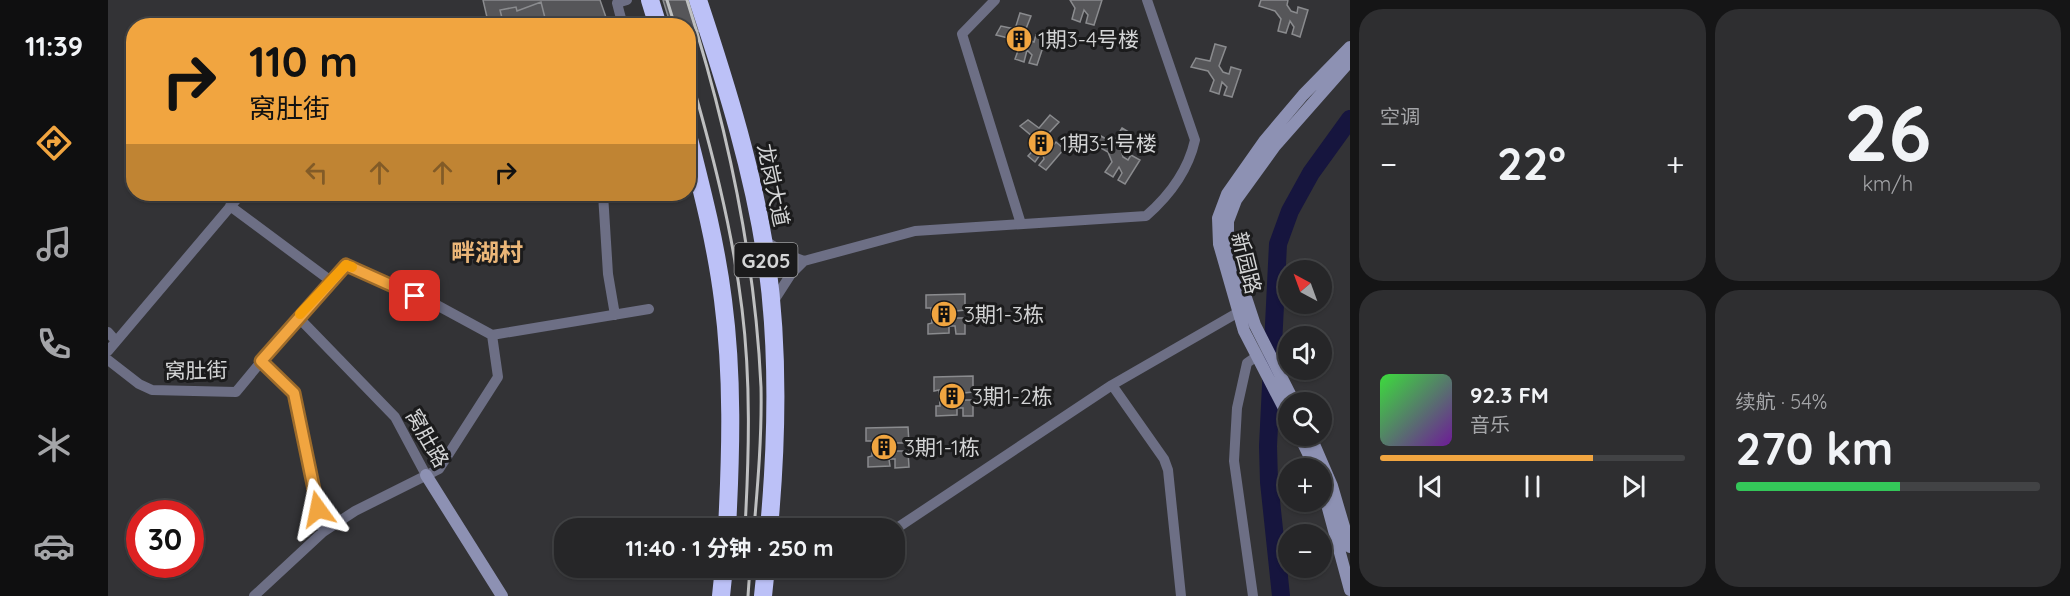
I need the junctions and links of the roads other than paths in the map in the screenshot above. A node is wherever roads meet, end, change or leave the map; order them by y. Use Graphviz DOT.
graph roads {
  1 [pos="627,0"];
  2 [pos="650,0"];
  3 [pos="699,0"];
  4 [pos="994,0"];
  5 [pos="1147,0"];
  6 [pos="621,18"];
  7 [pos="655,18"];
  8 [pos="1350,47"];
  9 [pos="1350,61"];
  10 [pos="696,168"];
  11 [pos="235,201"];
  12 [pos="603,201"];
  13 [pos="230,207"];
  14 [pos="1021,224"];
  15 [pos="762,239"];
  16 [pos="804,261"];
  17 [pos="331,281"];
  18 [pos="771,304"];
  19 [pos="649,309"];
  20 [pos="1244,309"];
  21 [pos="615,315"];
  22 [pos="298,317"];
  23 [pos="108,332"];
  24 [pos="492,335"];
  25 [pos="116,341"];
  26 [pos="108,351"];
  27 [pos="1257,356"];
  28 [pos="108,360"];
  29 [pos="261,361"];
  30 [pos="1112,385"];
  31 [pos="1288,392"];
  32 [pos="1278,397"];
  33 [pos="1315,446"];
  34 [pos="426,475"];
  35 [pos="1329,512"];
  36 [pos="728,518"];
  37 [pos="770,518"];
  38 [pos="905,523"];
  39 [pos="323,532"];
  40 [pos="1350,547"];
  41 [pos="723,578"];
  42 [pos="765,578"];
  43 [pos="1350,590"];
  44 [pos="254,596"];
  45 [pos="502,596"];
  46 [pos="722,596"];
  47 [pos="763,596"];
  48 [pos="1181,596"];
  49 [pos="1253,596"];
  1 -- 6 [label="street"];
  2 -- 7 [label="highway"];
  3 -- 15 [label="highway, 龙岗大道 / G205"];
  4 -- 14 [label="street"];
  5 -- 14 [label="street"];
  8 -- 20 [label="street, 新园路"];
  9 -- 20 [label="street, 新园路"];
  10 -- 36 [label="highway, G205"];
  11 -- 13 [label="street"];
  12 -- 21 [label="street"];
  13 -- 17 [label="street"];
  13 -- 25 [label="street"];
  14 -- 16 [label="street"];
  15 -- 16 [label="street"];
  15 -- 18 [label="highway, 龙岗大道 / G205"];
  16 -- 18 [label="street"];
  17 -- 22 [label="street, 窝肚街"];
  17 -- 24 [label="street, 窝肚街"];
  18 -- 37 [label="highway, 龙岗大道 / G205"];
  19 -- 21 [label="street"];
  20 -- 27 [label="street, 新园路"];
  20 -- 30 [label="street"];
  20 -- 31 [label="street, 新园路"];
  21 -- 24 [label="street"];
  22 -- 29 [label="street, 窝肚街"];
  22 -- 34 [label="street, 窝肚路"];
  23 -- 25 [label="street"];
  24 -- 34 [label="street"];
  25 -- 26 [label="street"];
  27 -- 32 [label="street, 新园路"];
  27 -- 49 [label="street"];
  28 -- 29 [label="street, 窝肚街"];
  29 -- 39 [label="street"];
  30 -- 38 [label="street"];
  30 -- 48 [label="street"];
  33 -- 40 [label="street"];
  34 -- 39 [label="street"];
  34 -- 45 [label="street, 窝肚路"];
  35 -- 43 [label="street"];
  39 -- 44 [label="street"];
  41 -- 46 [label="highway"];
  42 -- 47 [label="highway"];
}
